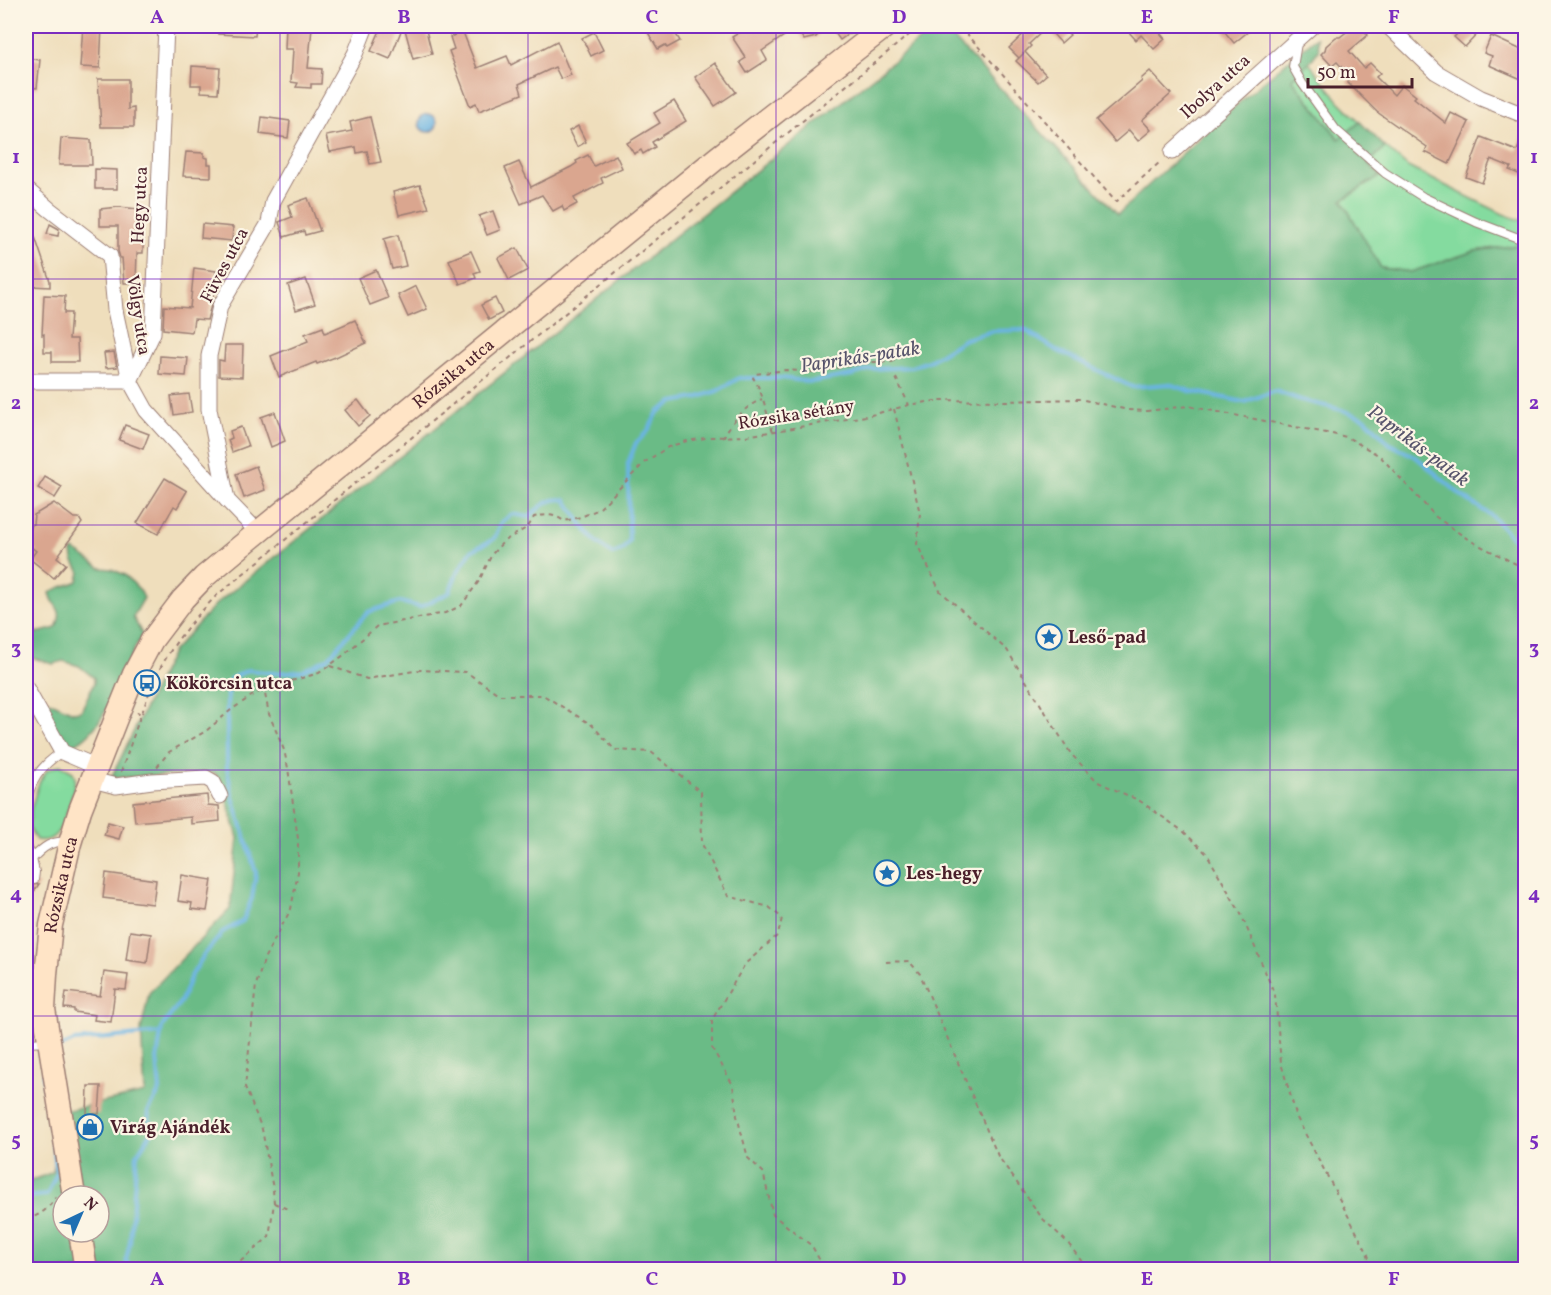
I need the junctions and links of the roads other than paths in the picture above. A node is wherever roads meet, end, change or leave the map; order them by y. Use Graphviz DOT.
graph roads {
  1 [pos="166,26"];
  2 [pos="366,26"];
  3 [pos="886,26"];
  4 [pos="1312,26"];
  5 [pos="1388,26"];
  6 [pos="1298,38"];
  7 [pos="1526,116"];
  8 [pos="1172,152"];
  9 [pos="26,189"];
  10 [pos="1526,241"];
  11 [pos="26,381"];
  12 [pos="130,381"];
  13 [pos="227,500"];
  14 [pos="258,532"];
  15 [pos="26,688"];
  16 [pos="62,752"];
  17 [pos="94,773"];
  18 [pos="220,796"];
  19 [pos="26,808"];
  20 [pos="70,843"];
  21 [pos="26,846"];
  22 [pos="29,858"];
  23 [pos="26,869"];
  24 [pos="34,880"];
  25 [pos="36,972"];
  26 [pos="26,1043"];
  27 [pos="49,1044"];
  28 [pos="64,1184"];
  29 [pos="82,1244"];
  30 [pos="86,1269"];
  1 -- 12 [label="street, Hegy utca"];
  2 -- 13 [label="street, Füves utca"];
  3 -- 14 [label="main road, Rózsika utca"];
  4 -- 6 [label="street, Ibolya utca"];
  5 -- 7 [label="street"];
  6 -- 8 [label="street, Ibolya utca"];
  6 -- 10 [label="lane"];
  9 -- 12 [label="street, Völgy utca"];
  11 -- 12 [label="street, Völgy utca"];
  12 -- 13 [label="street, Völgy utca"];
  13 -- 14 [label="street"];
  14 -- 17 [label="main road, Rózsika utca"];
  15 -- 16 [label="street"];
  16 -- 17 [label="street"];
  16 -- 19 [label="lane"];
  17 -- 18 [label="street"];
  17 -- 20 [label="main road, Rózsika utca"];
  20 -- 22 [label="lane"];
  20 -- 25 [label="main road, Rózsika utca"];
  21 -- 22 [label="lane"];
  22 -- 23 [label="lane"];
  22 -- 24 [label="lane"];
  25 -- 27 [label="main road, Rózsika utca"];
  26 -- 27 [label="lane"];
  27 -- 28 [label="main road, Rózsika utca"];
  29 -- 30 [label="main road"];
}
